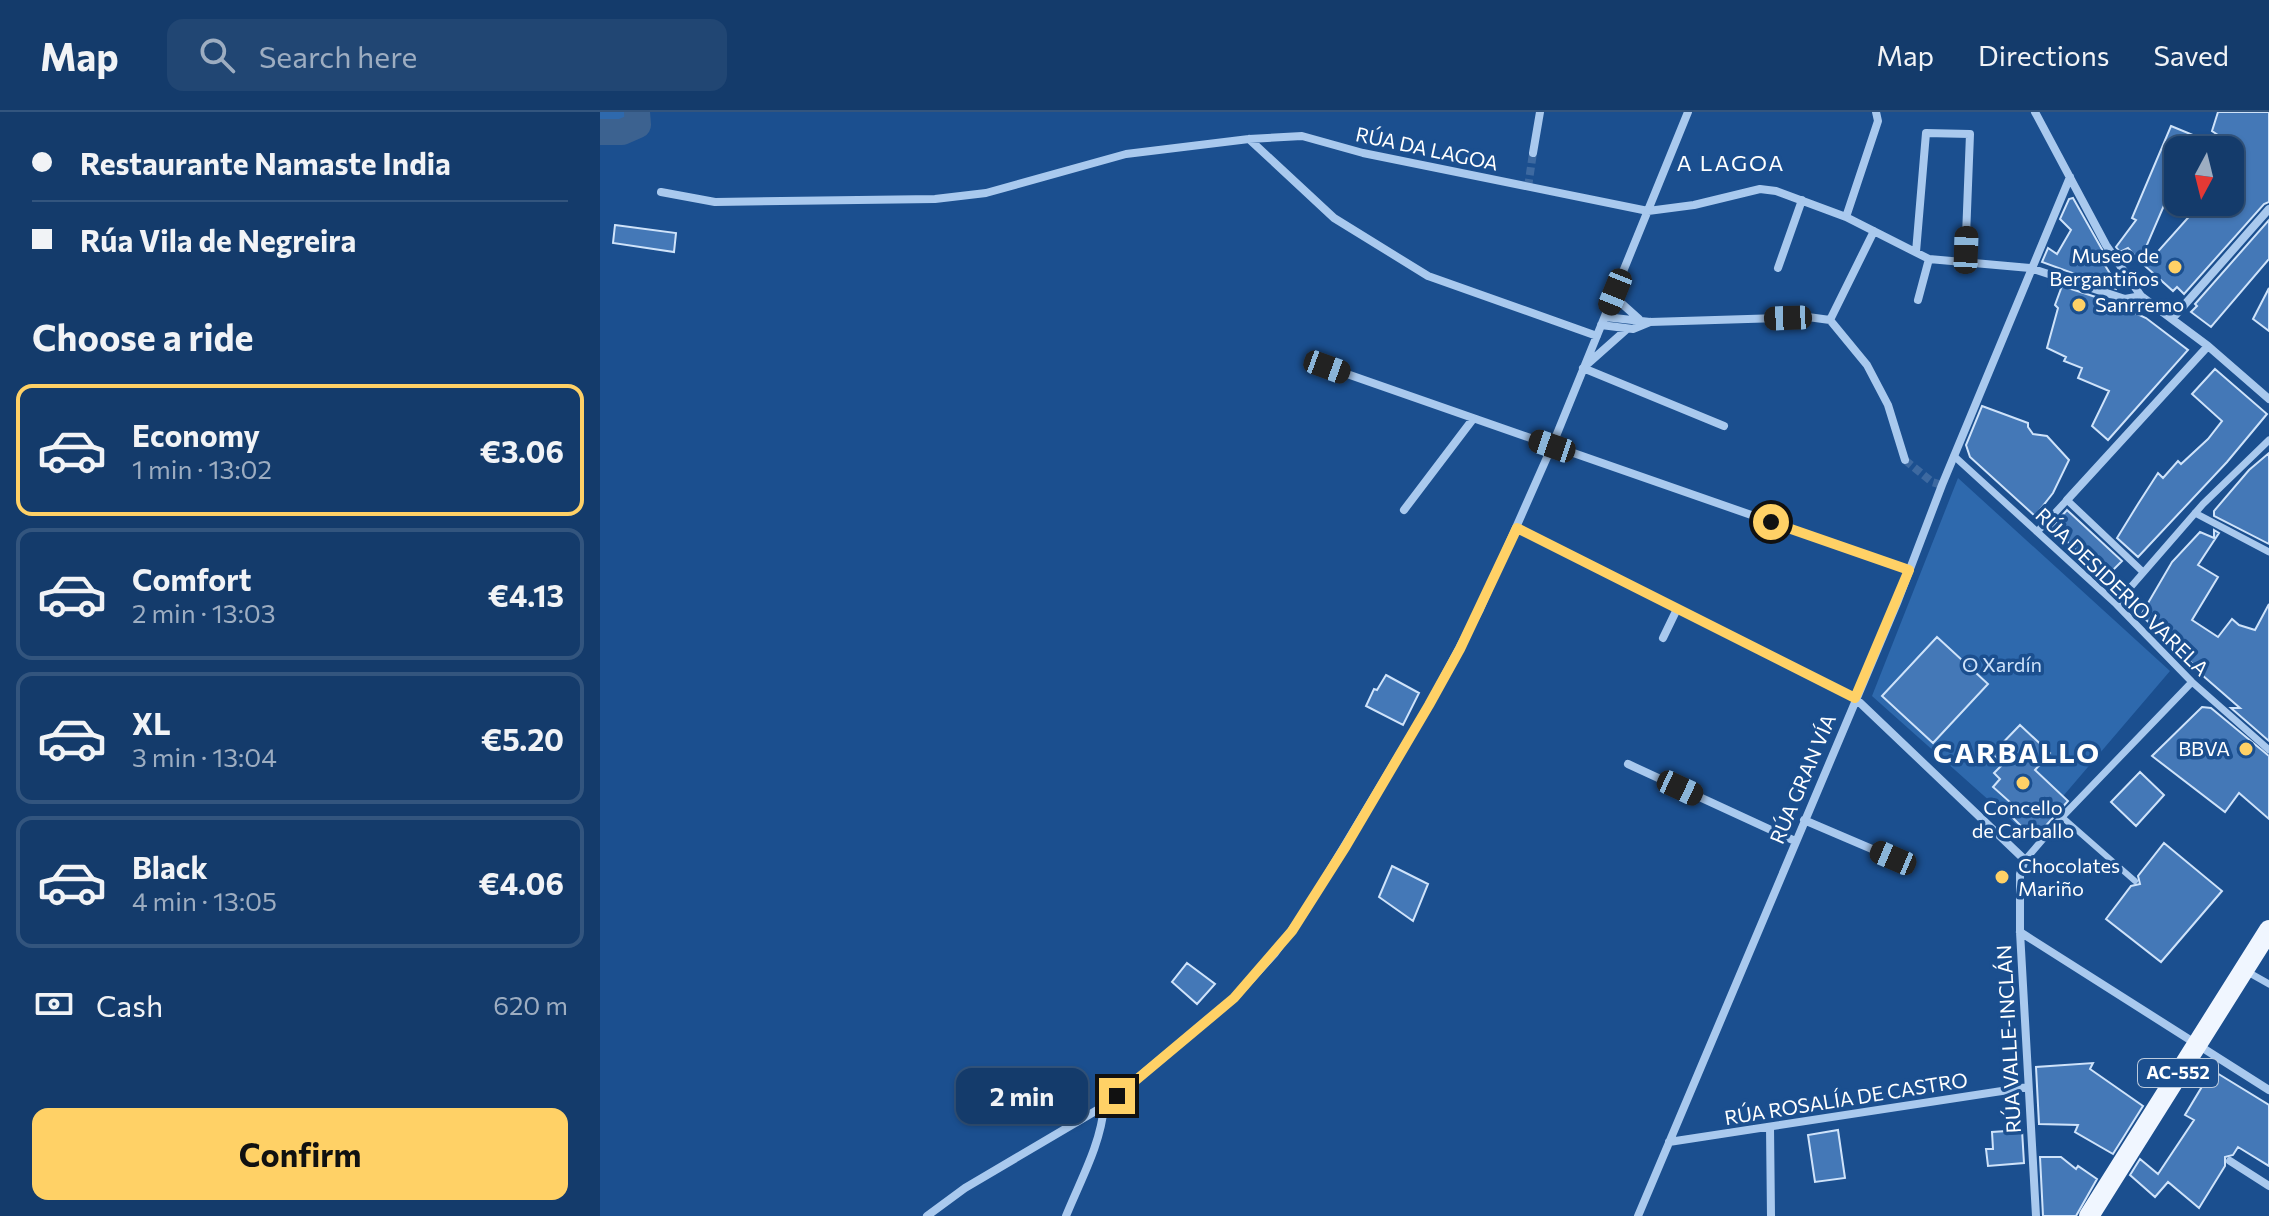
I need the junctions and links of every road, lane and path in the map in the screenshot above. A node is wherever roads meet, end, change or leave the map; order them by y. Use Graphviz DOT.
graph roads {
  1 [pos="1540,112"];
  2 [pos="1688,112"];
  3 [pos="1876,112"];
  4 [pos="2035,112"];
  5 [pos="1249,139"];
  6 [pos="1533,153"];
  7 [pos="2070,177"];
  8 [pos="661,192"];
  9 [pos="1802,200"];
  10 [pos="2269,209"];
  11 [pos="1648,211"];
  12 [pos="1846,217"];
  13 [pos="1874,231"];
  14 [pos="1916,252"];
  15 [pos="1929,259"];
  16 [pos="1965,262"];
  17 [pos="1778,268"];
  18 [pos="2030,268"];
  19 [pos="1615,292"];
  20 [pos="2141,296"];
  21 [pos="1918,300"];
  22 [pos="1639,319"];
  23 [pos="2172,319"];
  24 [pos="1830,320"];
  25 [pos="1603,321"];
  26 [pos="1650,322"];
  27 [pos="1627,329"];
  28 [pos="1597,336"];
  29 [pos="2208,346"];
  30 [pos="1598,355"];
  31 [pos="1327,367"];
  32 [pos="1583,368"];
  33 [pos="1601,375"];
  34 [pos="2269,399"];
  35 [pos="1473,419"];
  36 [pos="1724,426"];
  37 [pos="2269,440"];
  38 [pos="1552,446"];
  39 [pos="1954,456"];
  40 [pos="1905,460"];
  41 [pos="2067,500"];
  42 [pos="1404,510"];
  43 [pos="2195,513"];
  44 [pos="1517,528"];
  45 [pos="2037,532"];
  46 [pos="2269,552"];
  47 [pos="1909,570"];
  48 [pos="2143,572"];
  49 [pos="2116,604"];
  50 [pos="1677,609"];
  51 [pos="1663,638"];
  52 [pos="2192,682"];
  53 [pos="1855,698"];
  54 [pos="2269,750"];
  55 [pos="1628,764"];
  56 [pos="2062,817"];
  57 [pos="1804,820"];
  58 [pos="1795,841"];
  59 [pos="1893,858"];
  60 [pos="2025,860"];
  61 [pos="2135,881"];
  62 [pos="2269,930"];
  63 [pos="2020,932"];
  64 [pos="2244,970"];
  65 [pos="2269,984"];
  66 [pos="2196,1044"];
  67 [pos="2028,1087"];
  68 [pos="2269,1090"];
  69 [pos="1104,1106"];
  70 [pos="1770,1127"];
  71 [pos="1669,1142"];
  72 [pos="2230,1161"];
  73 [pos="2269,1186"];
  74 [pos="927,1216"];
  75 [pos="1066,1216"];
  76 [pos="1638,1216"];
  77 [pos="1771,1216"];
  78 [pos="2036,1216"];
  79 [pos="2089,1216"];
  1 -- 6 [label="street"];
  2 -- 11 [label="street"];
  3 -- 12 [label="street"];
  4 -- 7 [label="street"];
  5 -- 8 [label="street, RÚA DA LAGOA"];
  5 -- 11 [label="street, RÚA DA LAGOA"];
  5 -- 28 [label="street"];
  7 -- 18 [label="street, RÚA GRAN VÍA"];
  7 -- 20 [label="street"];
  9 -- 11 [label="street, RÚA DA LAGOA"];
  9 -- 12 [label="street, RÚA DA LAGOA"];
  9 -- 17 [label="street"];
  10 -- 23 [label="street"];
  11 -- 19 [label="street"];
  12 -- 13 [label="street, RÚA DA LAGOA"];
  13 -- 14 [label="street, RÚA DA LAGOA"];
  13 -- 24 [label="street"];
  14 -- 15 [label="street, RÚA DA LAGOA"];
  14 -- 16 [label="street"];
  15 -- 16 [label="street, RÚA DA LAGOA"];
  15 -- 21 [label="street"];
  16 -- 18 [label="street, RÚA DA LAGOA"];
  18 -- 20 [label="street, RÚA DA LAGOA"];
  18 -- 39 [label="street, RÚA GRAN VÍA"];
  19 -- 22 [label="street"];
  19 -- 25 [label="street"];
  20 -- 23 [label="street"];
  22 -- 25 [label="street"];
  22 -- 26 [label="street"];
  23 -- 29 [label="street"];
  24 -- 26 [label="street"];
  24 -- 40 [label="street"];
  25 -- 27 [label="street"];
  25 -- 28 [label="street"];
  26 -- 27 [label="street"];
  27 -- 30 [label="street"];
  28 -- 32 [label="street"];
  29 -- 34 [label="street"];
  29 -- 41 [label="street"];
  30 -- 32 [label="street"];
  30 -- 33 [label="street"];
  31 -- 35 [label="street"];
  32 -- 33 [label="street"];
  32 -- 38 [label="street"];
  33 -- 36 [label="street"];
  35 -- 38 [label="street"];
  35 -- 42 [label="street"];
  37 -- 43 [label="street"];
  38 -- 44 [label="street"];
  38 -- 47 [label="street"];
  39 -- 45 [label="street, RÚA DESIDERIO VARELA"];
  39 -- 47 [label="street, RÚA GRAN VÍA"];
  41 -- 45 [label="street"];
  41 -- 48 [label="street"];
  43 -- 46 [label="street"];
  43 -- 48 [label="street"];
  44 -- 50 [label="street"];
  44 -- 69 [label="street"];
  45 -- 49 [label="street, RÚA DESIDERIO VARELA"];
  47 -- 53 [label="street, RÚA GRAN VÍA"];
  48 -- 49 [label="street"];
  49 -- 52 [label="street, RÚA DESIDERIO VARELA"];
  50 -- 51 [label="street"];
  50 -- 53 [label="street"];
  52 -- 54 [label="street, RÚA DESIDERIO VARELA"];
  52 -- 56 [label="street"];
  53 -- 57 [label="street, RÚA GRAN VÍA"];
  53 -- 60 [label="street"];
  55 -- 58 [label="street"];
  56 -- 60 [label="street"];
  56 -- 61 [label="lane"];
  57 -- 58 [label="street, RÚA GRAN VÍA"];
  57 -- 59 [label="street"];
  58 -- 71 [label="street, RÚA GRAN VÍA"];
  60 -- 63 [label="street, RÚA VALLE-INCLÁN"];
  62 -- 64 [label="main road, AC-552"];
  63 -- 66 [label="street"];
  63 -- 67 [label="street, RÚA VALLE-INCLÁN"];
  64 -- 65 [label="street"];
  64 -- 66 [label="main road, AC-552"];
  66 -- 68 [label="street"];
  66 -- 79 [label="main road, AC-552"];
  67 -- 70 [label="street, RÚA ROSALÍA DE CASTRO"];
  67 -- 78 [label="street, RÚA VALLE-INCLÁN"];
  69 -- 74 [label="street"];
  69 -- 75 [label="street"];
  70 -- 71 [label="street, RÚA ROSALÍA DE CASTRO"];
  70 -- 77 [label="street"];
  71 -- 76 [label="street, RÚA GRAN VÍA"];
  72 -- 73 [label="street"];
}
